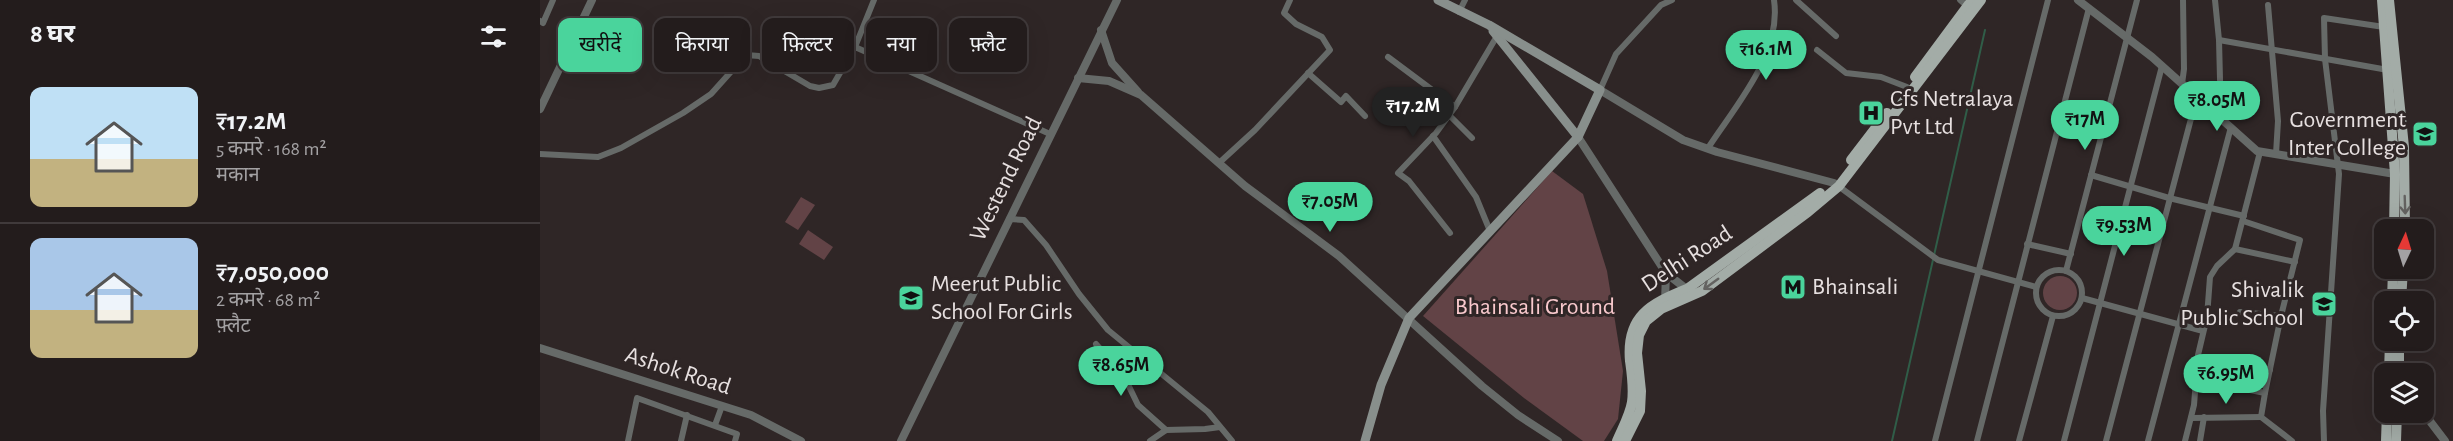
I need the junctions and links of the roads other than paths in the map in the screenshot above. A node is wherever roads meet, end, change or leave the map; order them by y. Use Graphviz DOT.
graph roads {
  1 [pos="553,0"];
  2 [pos="592,0"];
  3 [pos="874,0"];
  4 [pos="1117,0"];
  5 [pos="1290,0"];
  6 [pos="1438,0"];
  7 [pos="1465,0"];
  8 [pos="1655,0"];
  9 [pos="1672,0"];
  10 [pos="1774,0"];
  11 [pos="1796,0"];
  12 [pos="1982,0"];
  13 [pos="2048,0"];
  14 [pos="2078,0"];
  15 [pos="2137,0"];
  16 [pos="2183,0"];
  17 [pos="2215,0"];
  18 [pos="2382,0"];
  19 [pos="2389,0"];
  20 [pos="1966,2"];
  21 [pos="1661,5"];
  22 [pos="2268,5"];
  23 [pos="2089,8"];
  24 [pos="1459,12"];
  25 [pos="540,21"];
  26 [pos="1489,26"];
  27 [pos="2384,27"];
  28 [pos="1101,30"];
  29 [pos="1497,36"];
  30 [pos="1836,36"];
  31 [pos="2127,36"];
  32 [pos="2219,40"];
  33 [pos="855,47"];
  34 [pos="2272,49"];
  35 [pos="1816,50"];
  36 [pos="1388,57"];
  37 [pos="2325,59"];
  38 [pos="2162,66"];
  39 [pos="2388,70"];
  40 [pos="1308,73"];
  41 [pos="1078,78"];
  42 [pos="2182,84"];
  43 [pos="1907,87"];
  44 [pos="1600,90"];
  45 [pos="1141,95"];
  46 [pos="2197,96"];
  47 [pos="1455,107"];
  48 [pos="540,109"];
  49 [pos="1449,115"];
  50 [pos="1365,116"];
  51 [pos="2221,118"];
  52 [pos="2231,127"];
  53 [pos="1050,134"];
  54 [pos="1433,136"];
  55 [pos="1578,137"];
  56 [pos="1472,138"];
  57 [pos="1708,148"];
  58 [pos="2260,152"];
  59 [pos="540,154"];
  60 [pos="2276,154"];
  61 [pos="1219,163"];
  62 [pos="2337,164"];
  63 [pos="2395,174"];
  64 [pos="2091,175"];
  65 [pos="1836,184"];
  66 [pos="2130,187"];
  67 [pos="2169,198"];
  68 [pos="2210,208"];
  69 [pos="1009,219"];
  70 [pos="2243,219"];
  71 [pos="2394,219"];
  72 [pos="2405,219"];
  73 [pos="1490,231"];
  74 [pos="1450,233"];
  75 [pos="2027,244"];
  76 [pos="2235,249"];
  77 [pos="2071,254"];
  78 [pos="2295,262"];
  79 [pos="2066,271"];
  80 [pos="1980,272"];
  81 [pos="1666,273"];
  82 [pos="2018,282"];
  83 [pos="2036,287"];
  84 [pos="1689,292"];
  85 [pos="2082,298"];
  86 [pos="1666,302"];
  87 [pos="2100,303"];
  88 [pos="2240,312"];
  89 [pos="2138,314"];
  90 [pos="2053,316"];
  91 [pos="2281,316"];
  92 [pos="1410,318"];
  93 [pos="2179,324"];
  94 [pos="2203,331"];
  95 [pos="1096,344"];
  96 [pos="540,348"];
  97 [pos="2232,360"];
  98 [pos="2270,369"];
  99 [pos="2196,379"];
  100 [pos="2265,393"];
  101 [pos="722,406"];
  102 [pos="687,415"];
  103 [pos="2204,417"];
  104 [pos="2261,417"];
  105 [pos="2191,418"];
  106 [pos="2387,423"];
  107 [pos="2397,423"];
  108 [pos="2431,423"];
  109 [pos="715,425"];
  110 [pos="1220,427"];
  111 [pos="1166,430"];
  112 [pos="628,441"];
  113 [pos="681,441"];
  114 [pos="735,441"];
  115 [pos="801,441"];
  116 [pos="901,441"];
  117 [pos="1150,441"];
  118 [pos="1232,441"];
  119 [pos="1365,441"];
  120 [pos="1558,441"];
  121 [pos="1617,441"];
  122 [pos="1626,441"];
  123 [pos="1935,441"];
  124 [pos="1977,441"];
  125 [pos="2019,441"];
  126 [pos="2064,441"];
  127 [pos="2106,441"];
  128 [pos="2148,441"];
  129 [pos="2185,441"];
  130 [pos="2200,441"];
  131 [pos="2292,441"];
  132 [pos="2324,441"];
  133 [pos="2386,441"];
  134 [pos="2396,441"];
  135 [pos="2445,441"];
  1 -- 25 [label="street"];
  2 -- 48 [label="street"];
  3 -- 33 [label="street"];
  4 -- 28 [label="street, Westend Road"];
  5 -- 40 [label="street"];
  6 -- 24 [label="main road"];
  7 -- 24 [label="street"];
  8 -- 21 [label="street"];
  9 -- 21 [label="street"];
  10 -- 57 [label="street"];
  11 -- 30 [label="street"];
  12 -- 65 [label="main road"];
  13 -- 80 [label="street"];
  14 -- 23 [label="street"];
  15 -- 31 [label="street"];
  16 -- 42 [label="street"];
  17 -- 32 [label="street"];
  18 -- 27 [label="main road"];
  19 -- 72 [label="main road, one-way"];
  20 -- 43 [label="main road"];
  21 -- 44 [label="street"];
  22 -- 34 [label="street"];
  23 -- 31 [label="street"];
  23 -- 75 [label="street"];
  24 -- 26 [label="main road"];
  26 -- 29 [label="main road"];
  26 -- 44 [label="main road"];
  27 -- 37 [label="street"];
  27 -- 39 [label="main road"];
  28 -- 41 [label="street, Westend Road"];
  28 -- 45 [label="street"];
  29 -- 47 [label="street"];
  29 -- 55 [label="main road"];
  31 -- 38 [label="street"];
  31 -- 64 [label="street"];
  32 -- 34 [label="street"];
  32 -- 51 [label="street"];
  33 -- 53 [label="street"];
  33 -- 59 [label="street"];
  34 -- 37 [label="street"];
  34 -- 60 [label="street"];
  35 -- 43 [label="street"];
  36 -- 47 [label="street"];
  37 -- 39 [label="street"];
  37 -- 62 [label="street"];
  38 -- 42 [label="street"];
  38 -- 66 [label="street"];
  39 -- 63 [label="main road"];
  40 -- 50 [label="street"];
  40 -- 61 [label="street"];
  41 -- 45 [label="street"];
  41 -- 53 [label="street, Westend Road"];
  42 -- 46 [label="street"];
  43 -- 65 [label="main road"];
  44 -- 55 [label="main road"];
  44 -- 57 [label="street"];
  45 -- 61 [label="street"];
  46 -- 51 [label="street"];
  46 -- 67 [label="street"];
  47 -- 49 [label="street"];
  49 -- 54 [label="street"];
  49 -- 56 [label="street"];
  51 -- 52 [label="street"];
  52 -- 58 [label="street"];
  52 -- 68 [label="street"];
  53 -- 69 [label="street, Westend Road"];
  54 -- 73 [label="street"];
  54 -- 74 [label="street"];
  55 -- 73 [label="main road"];
  55 -- 81 [label="street"];
  57 -- 65 [label="street"];
  58 -- 60 [label="street"];
  58 -- 70 [label="street"];
  60 -- 62 [label="street"];
  61 -- 92 [label="street"];
  62 -- 63 [label="street"];
  62 -- 132 [label="street"];
  63 -- 71 [label="main road"];
  64 -- 66 [label="street"];
  64 -- 77 [label="street"];
  65 -- 80 [label="street"];
  65 -- 84 [label="main road, Delhi Road"];
  66 -- 67 [label="street"];
  66 -- 87 [label="street"];
  67 -- 68 [label="street"];
  67 -- 89 [label="street"];
  68 -- 70 [label="street"];
  68 -- 93 [label="street"];
  69 -- 110 [label="street"];
  69 -- 116 [label="street, Westend Road"];
  70 -- 76 [label="street"];
  70 -- 78 [label="street"];
  73 -- 92 [label="main road"];
  75 -- 77 [label="street"];
  75 -- 82 [label="street"];
  76 -- 78 [label="street"];
  76 -- 94 [label="street"];
  77 -- 79 [label="street"];
  78 -- 91 [label="street"];
  79 -- 83 [label="street"];
  79 -- 85 [label="street"];
  80 -- 82 [label="street"];
  80 -- 123 [label="street"];
  81 -- 84 [label="street"];
  81 -- 86 [label="street"];
  82 -- 83 [label="street"];
  82 -- 124 [label="street"];
  83 -- 90 [label="street"];
  84 -- 86 [label="main road, Delhi Road"];
  85 -- 87 [label="street"];
  85 -- 90 [label="street"];
  86 -- 121 [label="main road, Delhi Road"];
  86 -- 122 [label="main road"];
  87 -- 89 [label="street"];
  87 -- 126 [label="street"];
  88 -- 91 [label="street"];
  89 -- 93 [label="street"];
  89 -- 127 [label="street"];
  90 -- 125 [label="street"];
  91 -- 98 [label="street"];
  92 -- 119 [label="main road"];
  92 -- 120 [label="street"];
  93 -- 94 [label="street"];
  93 -- 128 [label="street"];
  94 -- 99 [label="street"];
  95 -- 111 [label="street"];
  96 -- 101 [label="street, Ashok Road"];
  97 -- 98 [label="street"];
  98 -- 100 [label="street"];
  99 -- 100 [label="street"];
  99 -- 105 [label="street"];
  100 -- 104 [label="street"];
  101 -- 109 [label="street"];
  101 -- 115 [label="street, Ashok Road"];
  102 -- 109 [label="street"];
  102 -- 112 [label="street"];
  102 -- 113 [label="street"];
  103 -- 104 [label="street"];
  103 -- 105 [label="street"];
  103 -- 130 [label="street"];
  104 -- 131 [label="street"];
  105 -- 129 [label="street"];
  106 -- 133 [label="main road"];
  107 -- 134 [label="main road"];
  108 -- 135 [label="street"];
  109 -- 114 [label="street"];
  110 -- 111 [label="street"];
  110 -- 118 [label="street"];
  111 -- 117 [label="street"];
}
